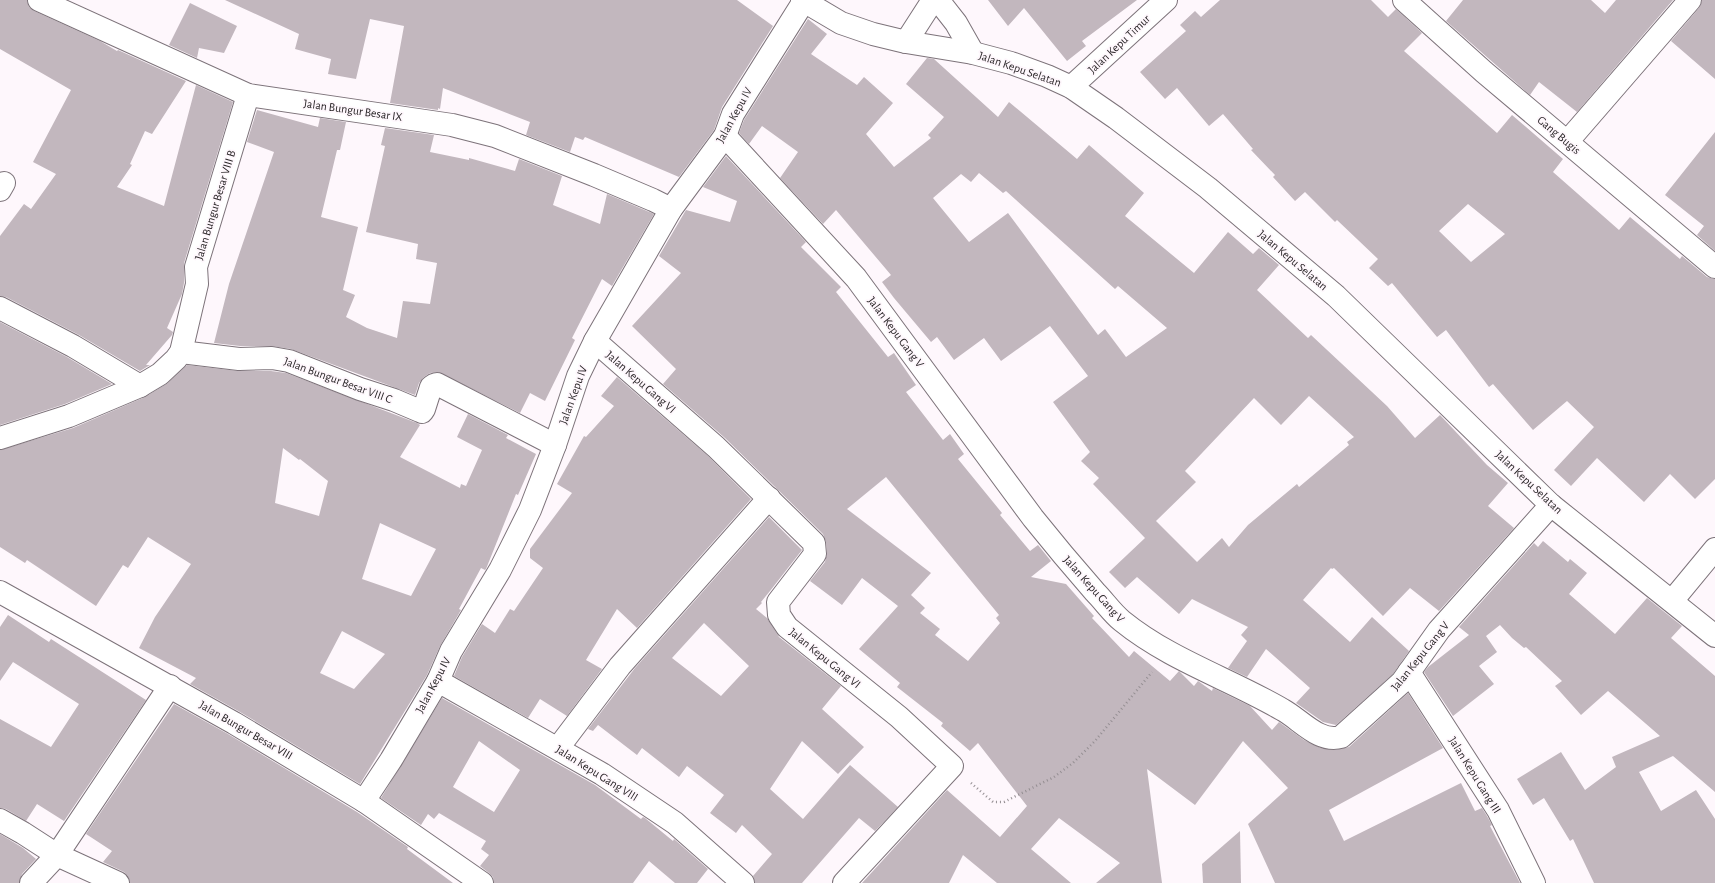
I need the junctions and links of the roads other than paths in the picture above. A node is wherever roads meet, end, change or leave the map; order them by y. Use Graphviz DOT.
graph roads {
  1 [pos="39,0"];
  2 [pos="933,0"];
  3 [pos="938,0"];
  4 [pos="1166,0"];
  5 [pos="1404,0"];
  6 [pos="1690,0"];
  7 [pos="803,1"];
  8 [pos="906,42"];
  9 [pos="973,53"];
  10 [pos="1072,87"];
  11 [pos="248,95"];
  12 [pos="725,136"];
  13 [pos="1567,142"];
  14 [pos="671,209"];
  15 [pos="1715,267"];
  16 [pos="0,308"];
  17 [pos="595,342"];
  18 [pos="181,352"];
  19 [pos="140,386"];
  20 [pos="0,438"];
  21 [pos="555,445"];
  22 [pos="769,498"];
  23 [pos="1551,505"];
  24 [pos="1715,549"];
  25 [pos="0,592"];
  26 [pos="1672,601"];
  27 [pos="1715,636"];
  28 [pos="1409,672"];
  29 [pos="438,681"];
  30 [pos="170,686"];
  31 [pos="558,748"];
  32 [pos="364,801"];
  33 [pos="0,820"];
  34 [pos="57,855"];
  35 [pos="31,883"];
  36 [pos="118,883"];
  37 [pos="482,883"];
  38 [pos="743,883"];
  39 [pos="844,883"];
  40 [pos="1534,883"];
  1 -- 11 [label="street, Jalan Bungur Besar IX"];
  2 -- 8 [label="street"];
  3 -- 9 [label="street"];
  4 -- 10 [label="street, Jalan Kepu Timur"];
  5 -- 13 [label="street, Gang Bugis"];
  6 -- 13 [label="street"];
  7 -- 8 [label="street, Jalan Kepu Selatan"];
  7 -- 12 [label="street, Jalan Kepu IV"];
  8 -- 9 [label="street, Jalan Kepu Selatan"];
  9 -- 10 [label="street, Jalan Kepu Selatan"];
  10 -- 23 [label="street, Jalan Kepu Selatan"];
  11 -- 14 [label="street, Jalan Bungur Besar IX"];
  11 -- 18 [label="street, Jalan Bungur Besar VIII B"];
  12 -- 14 [label="street, Jalan Kepu IV"];
  12 -- 28 [label="street, Jalan Kepu Gang V"];
  13 -- 15 [label="street, Gang Bugis"];
  14 -- 17 [label="street, Jalan Kepu IV"];
  16 -- 19 [label="street"];
  17 -- 21 [label="street, Jalan Kepu IV"];
  17 -- 22 [label="street, Jalan Kepu Gang VI"];
  18 -- 19 [label="street, Jalan Bungur Besar VIII B"];
  18 -- 21 [label="street, Jalan Bungur Besar VIII C"];
  19 -- 20 [label="street, Jalan Bungur Besar VIII B"];
  21 -- 29 [label="street, Jalan Kepu IV"];
  22 -- 31 [label="street"];
  22 -- 39 [label="street, Jalan Kepu Gang VI"];
  23 -- 26 [label="street, Jalan Kepu Selatan"];
  23 -- 28 [label="street, Jalan Kepu Gang V"];
  24 -- 26 [label="street"];
  25 -- 30 [label="street, Jalan Bungur Besar VIII"];
  26 -- 27 [label="street, Jalan Kepu Selatan"];
  28 -- 40 [label="street, Jalan Kepu Gang III"];
  29 -- 31 [label="street, Jalan Kepu Gang VIII"];
  29 -- 32 [label="street, Jalan Kepu IV"];
  30 -- 32 [label="street, Jalan Bungur Besar VIII"];
  30 -- 34 [label="street"];
  31 -- 38 [label="street, Jalan Kepu Gang VIII"];
  32 -- 37 [label="street, Jalan Bungur Besar VIII"];
  33 -- 34 [label="street"];
  34 -- 35 [label="street"];
  34 -- 36 [label="street"];
}
